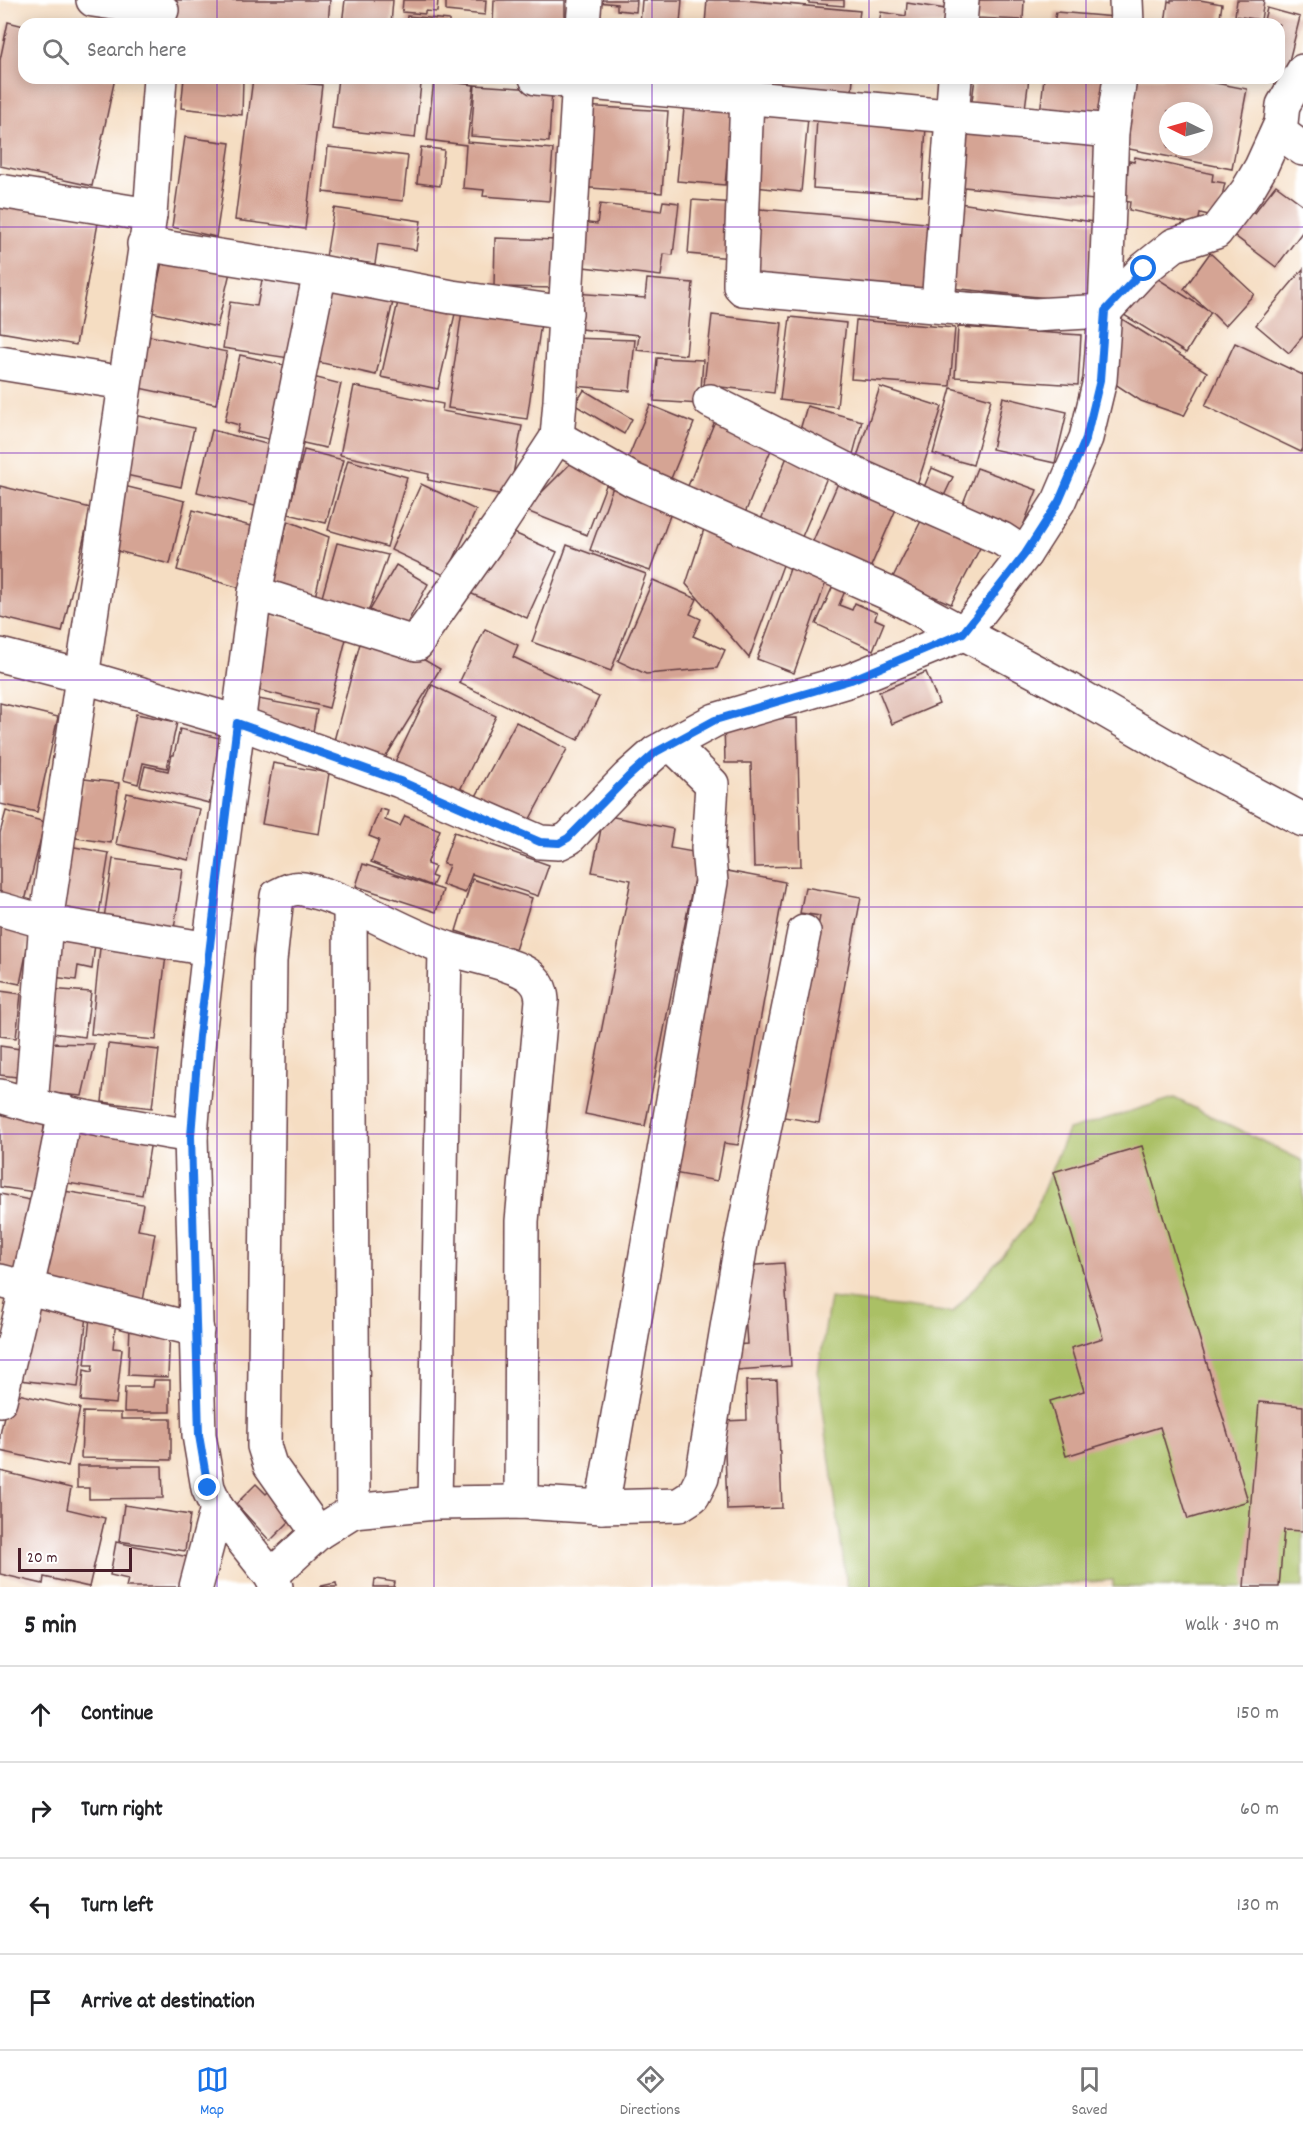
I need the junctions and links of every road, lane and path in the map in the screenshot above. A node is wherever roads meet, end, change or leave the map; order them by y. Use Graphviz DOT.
graph roads {
  1 [pos="93,0"];
  2 [pos="585,0"];
  3 [pos="962,0"];
  4 [pos="1126,0"];
  5 [pos="162,11"];
  6 [pos="584,18"];
  7 [pos="960,18"];
  8 [pos="1127,18"];
  9 [pos="1303,71"];
  10 [pos="159,84"];
  11 [pos="578,84"];
  12 [pos="622,84"];
  13 [pos="954,84"];
  14 [pos="1119,84"];
  15 [pos="747,98"];
  16 [pos="951,116"];
  17 [pos="1112,131"];
  18 [pos="1290,140"];
  19 [pos="0,191"];
  20 [pos="147,229"];
  21 [pos="320,272"];
  22 [pos="938,305"];
  23 [pos="1105,311"];
  24 [pos="566,314"];
  25 [pos="0,363"];
  26 [pos="124,383"];
  27 [pos="710,401"];
  28 [pos="557,436"];
  29 [pos="1025,554"];
  30 [pos="255,593"];
  31 [pos="963,633"];
  32 [pos="0,655"];
  33 [pos="81,675"];
  34 [pos="237,723"];
  35 [pos="671,744"];
  36 [pos="1303,820"];
  37 [pos="350,904"];
  38 [pos="0,909"];
  39 [pos="46,922"];
  40 [pos="804,932"];
  41 [pos="445,948"];
  42 [pos="209,949"];
  43 [pos="0,1096"];
  44 [pos="31,1105"];
  45 [pos="65,1112"];
  46 [pos="191,1136"];
  47 [pos="13,1284"];
  48 [pos="197,1330"];
  49 [pos="0,1400"];
  50 [pos="520,1502"];
  51 [pos="435,1503"];
  52 [pos="602,1507"];
  53 [pos="218,1508"];
  54 [pos="353,1511"];
  55 [pos="318,1533"];
  56 [pos="273,1582"];
  57 [pos="196,1587"];
  1 -- 5 [label="street"];
  2 -- 6 [label="street"];
  3 -- 7 [label="street"];
  4 -- 8 [label="street"];
  9 -- 18 [label="street"];
  10 -- 20 [label="street"];
  11 -- 24 [label="street"];
  12 -- 15 [label="street"];
  13 -- 16 [label="street"];
  14 -- 17 [label="street"];
  15 -- 16 [label="street"];
  15 -- 22 [label="street"];
  16 -- 17 [label="street"];
  16 -- 22 [label="street"];
  17 -- 23 [label="street"];
  18 -- 23 [label="street"];
  19 -- 20 [label="street"];
  20 -- 21 [label="street"];
  20 -- 26 [label="street"];
  21 -- 24 [label="street"];
  21 -- 30 [label="street"];
  22 -- 23 [label="street"];
  23 -- 29 [label="street"];
  24 -- 28 [label="street"];
  25 -- 26 [label="street"];
  26 -- 33 [label="street"];
  27 -- 29 [label="street"];
  28 -- 30 [label="street"];
  28 -- 31 [label="street"];
  29 -- 31 [label="street"];
  30 -- 34 [label="street"];
  31 -- 35 [label="street"];
  31 -- 36 [label="street"];
  32 -- 33 [label="street"];
  33 -- 34 [label="street"];
  33 -- 39 [label="street"];
  34 -- 35 [label="street"];
  34 -- 42 [label="street"];
  35 -- 52 [label="street"];
  37 -- 41 [label="street"];
  37 -- 54 [label="street"];
  37 -- 55 [label="street"];
  38 -- 39 [label="street"];
  39 -- 42 [label="street"];
  39 -- 44 [label="street"];
  40 -- 52 [label="street"];
  41 -- 50 [label="street"];
  41 -- 51 [label="street"];
  42 -- 46 [label="street"];
  43 -- 44 [label="street"];
  44 -- 45 [label="street"];
  45 -- 46 [label="street"];
  45 -- 47 [label="street"];
  46 -- 48 [label="street"];
  47 -- 48 [label="street"];
  47 -- 49 [label="street"];
  48 -- 53 [label="street"];
  50 -- 51 [label="street"];
  50 -- 52 [label="street"];
  51 -- 54 [label="street"];
  53 -- 56 [label="street"];
  53 -- 57 [label="street"];
  54 -- 55 [label="street"];
  55 -- 56 [label="street"];
}
